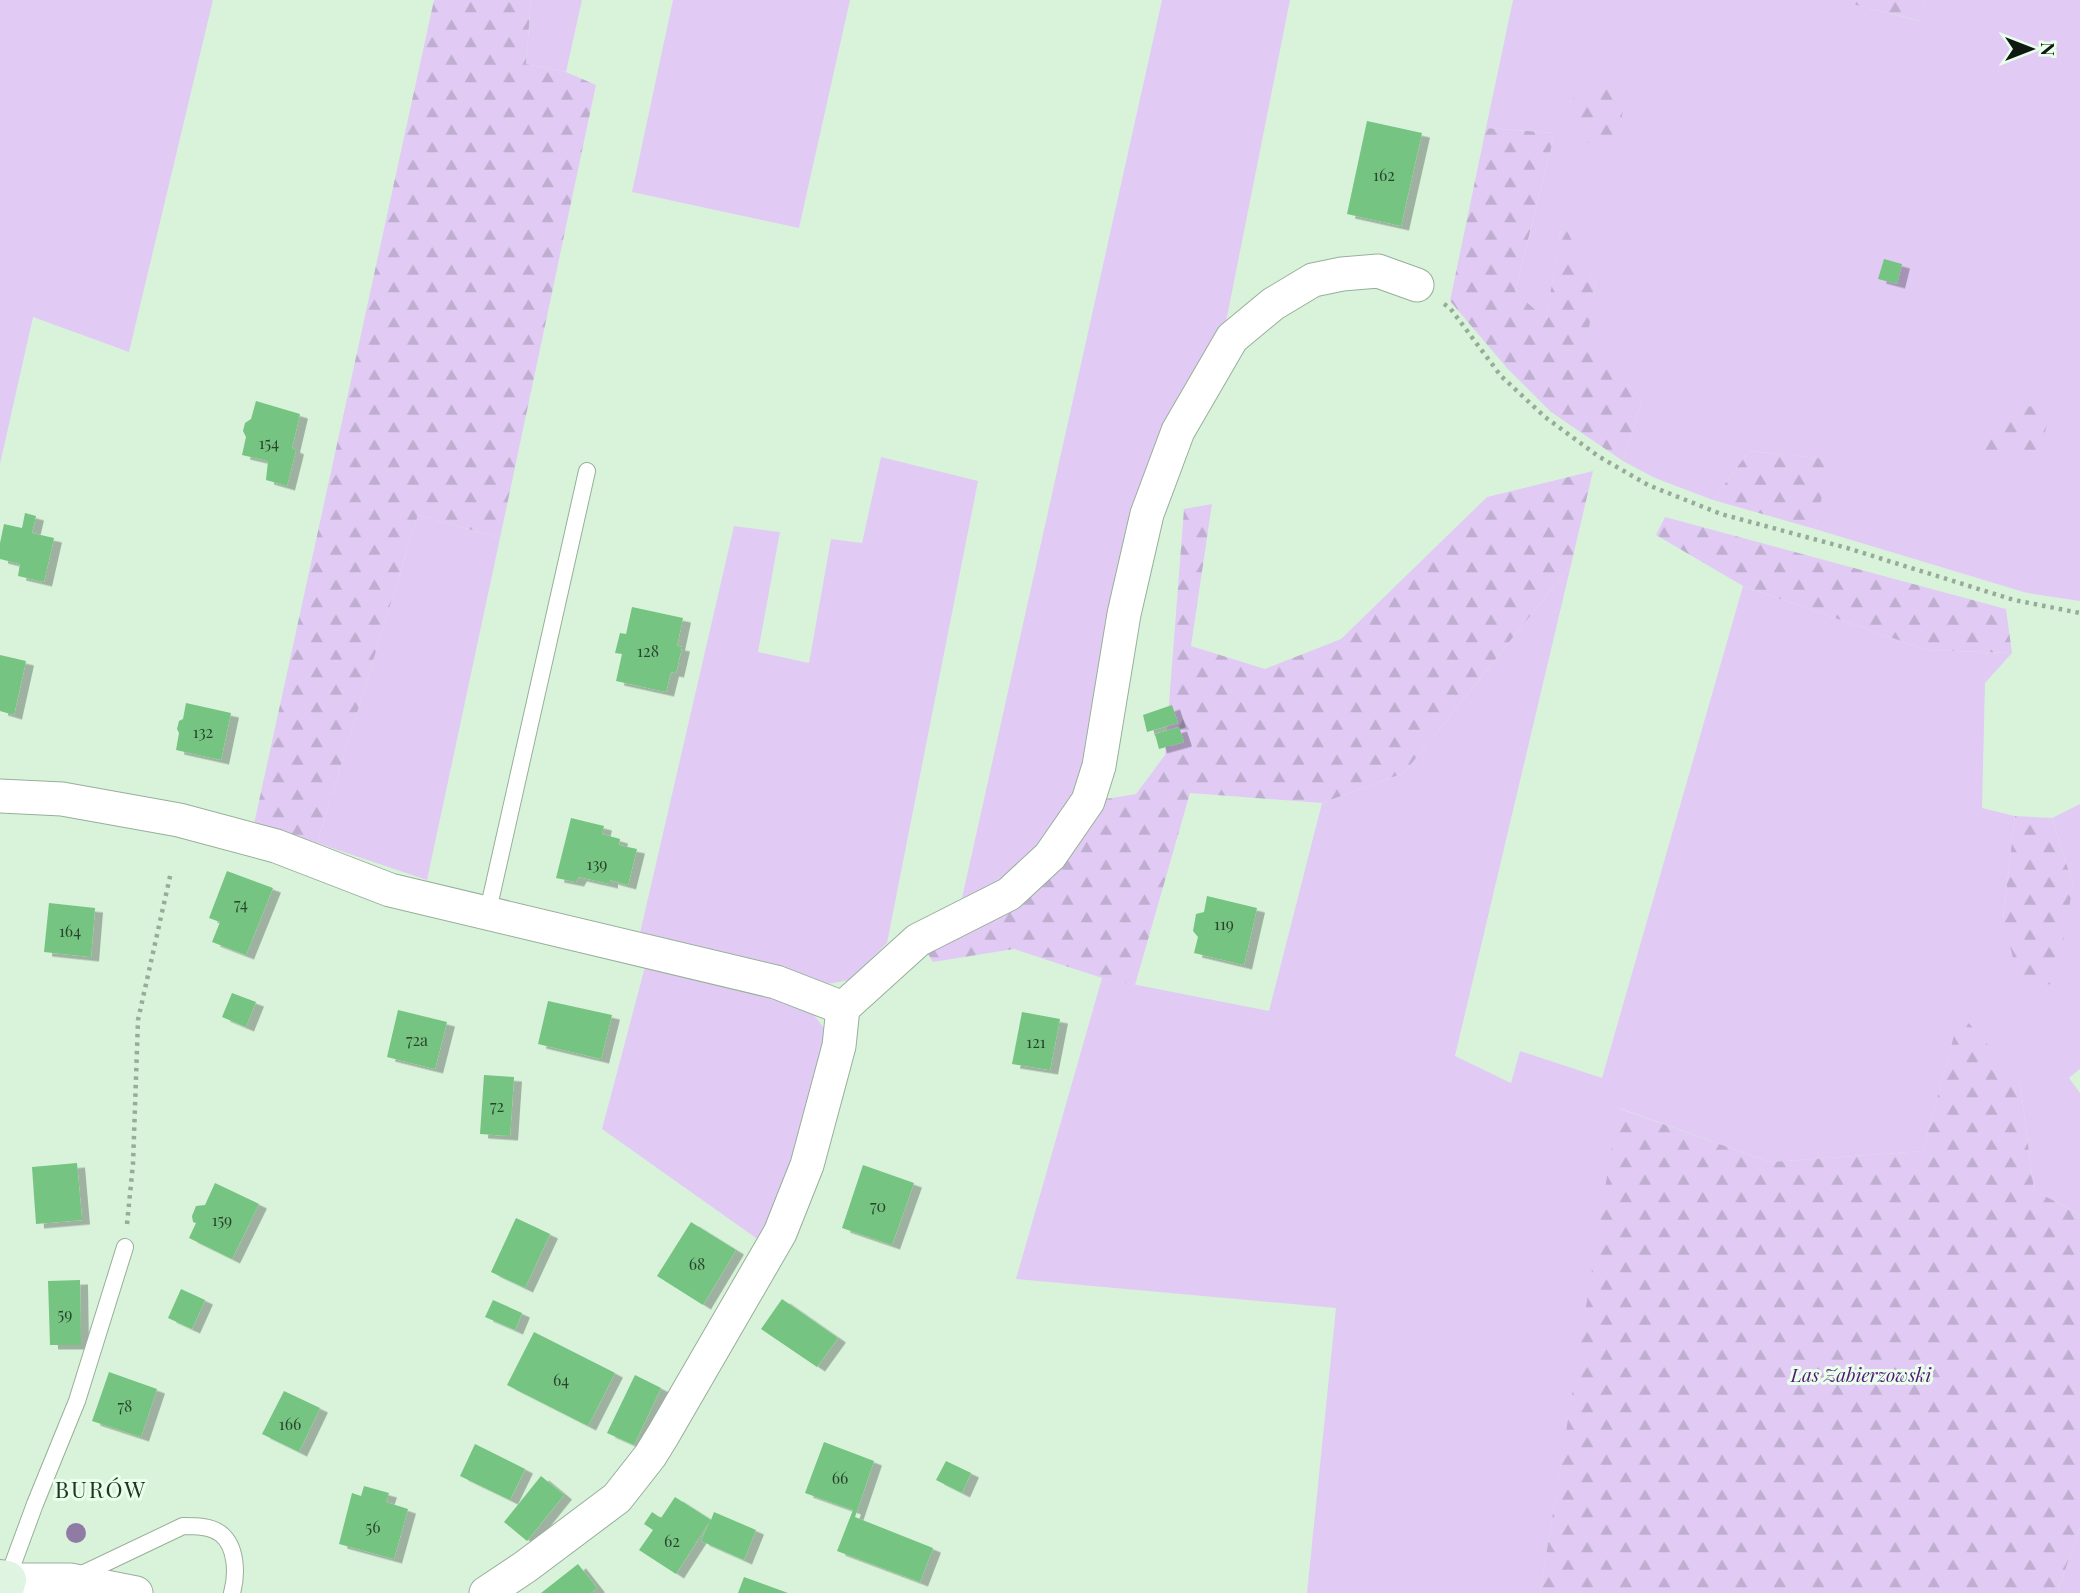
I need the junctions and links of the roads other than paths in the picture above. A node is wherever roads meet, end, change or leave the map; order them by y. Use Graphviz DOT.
graph roads {
  1 [pos="1417,285"];
  2 [pos="587,471"];
  3 [pos="0,796"];
  4 [pos="487,915"];
  5 [pos="843,1008"];
  6 [pos="125,1247"];
  7 [pos="70,1580"];
  8 [pos="3,1584"];
  9 [pos="136,1593"];
  10 [pos="232,1593"];
  11 [pos="486,1593"];
  1 -- 5 [label="street"];
  2 -- 4 [label="lane"];
  3 -- 4 [label="street"];
  4 -- 5 [label="street"];
  5 -- 11 [label="street"];
  6 -- 8 [label="lane"];
  7 -- 8 [label="street"];
  7 -- 9 [label="street"];
  7 -- 10 [label="lane"];
}
